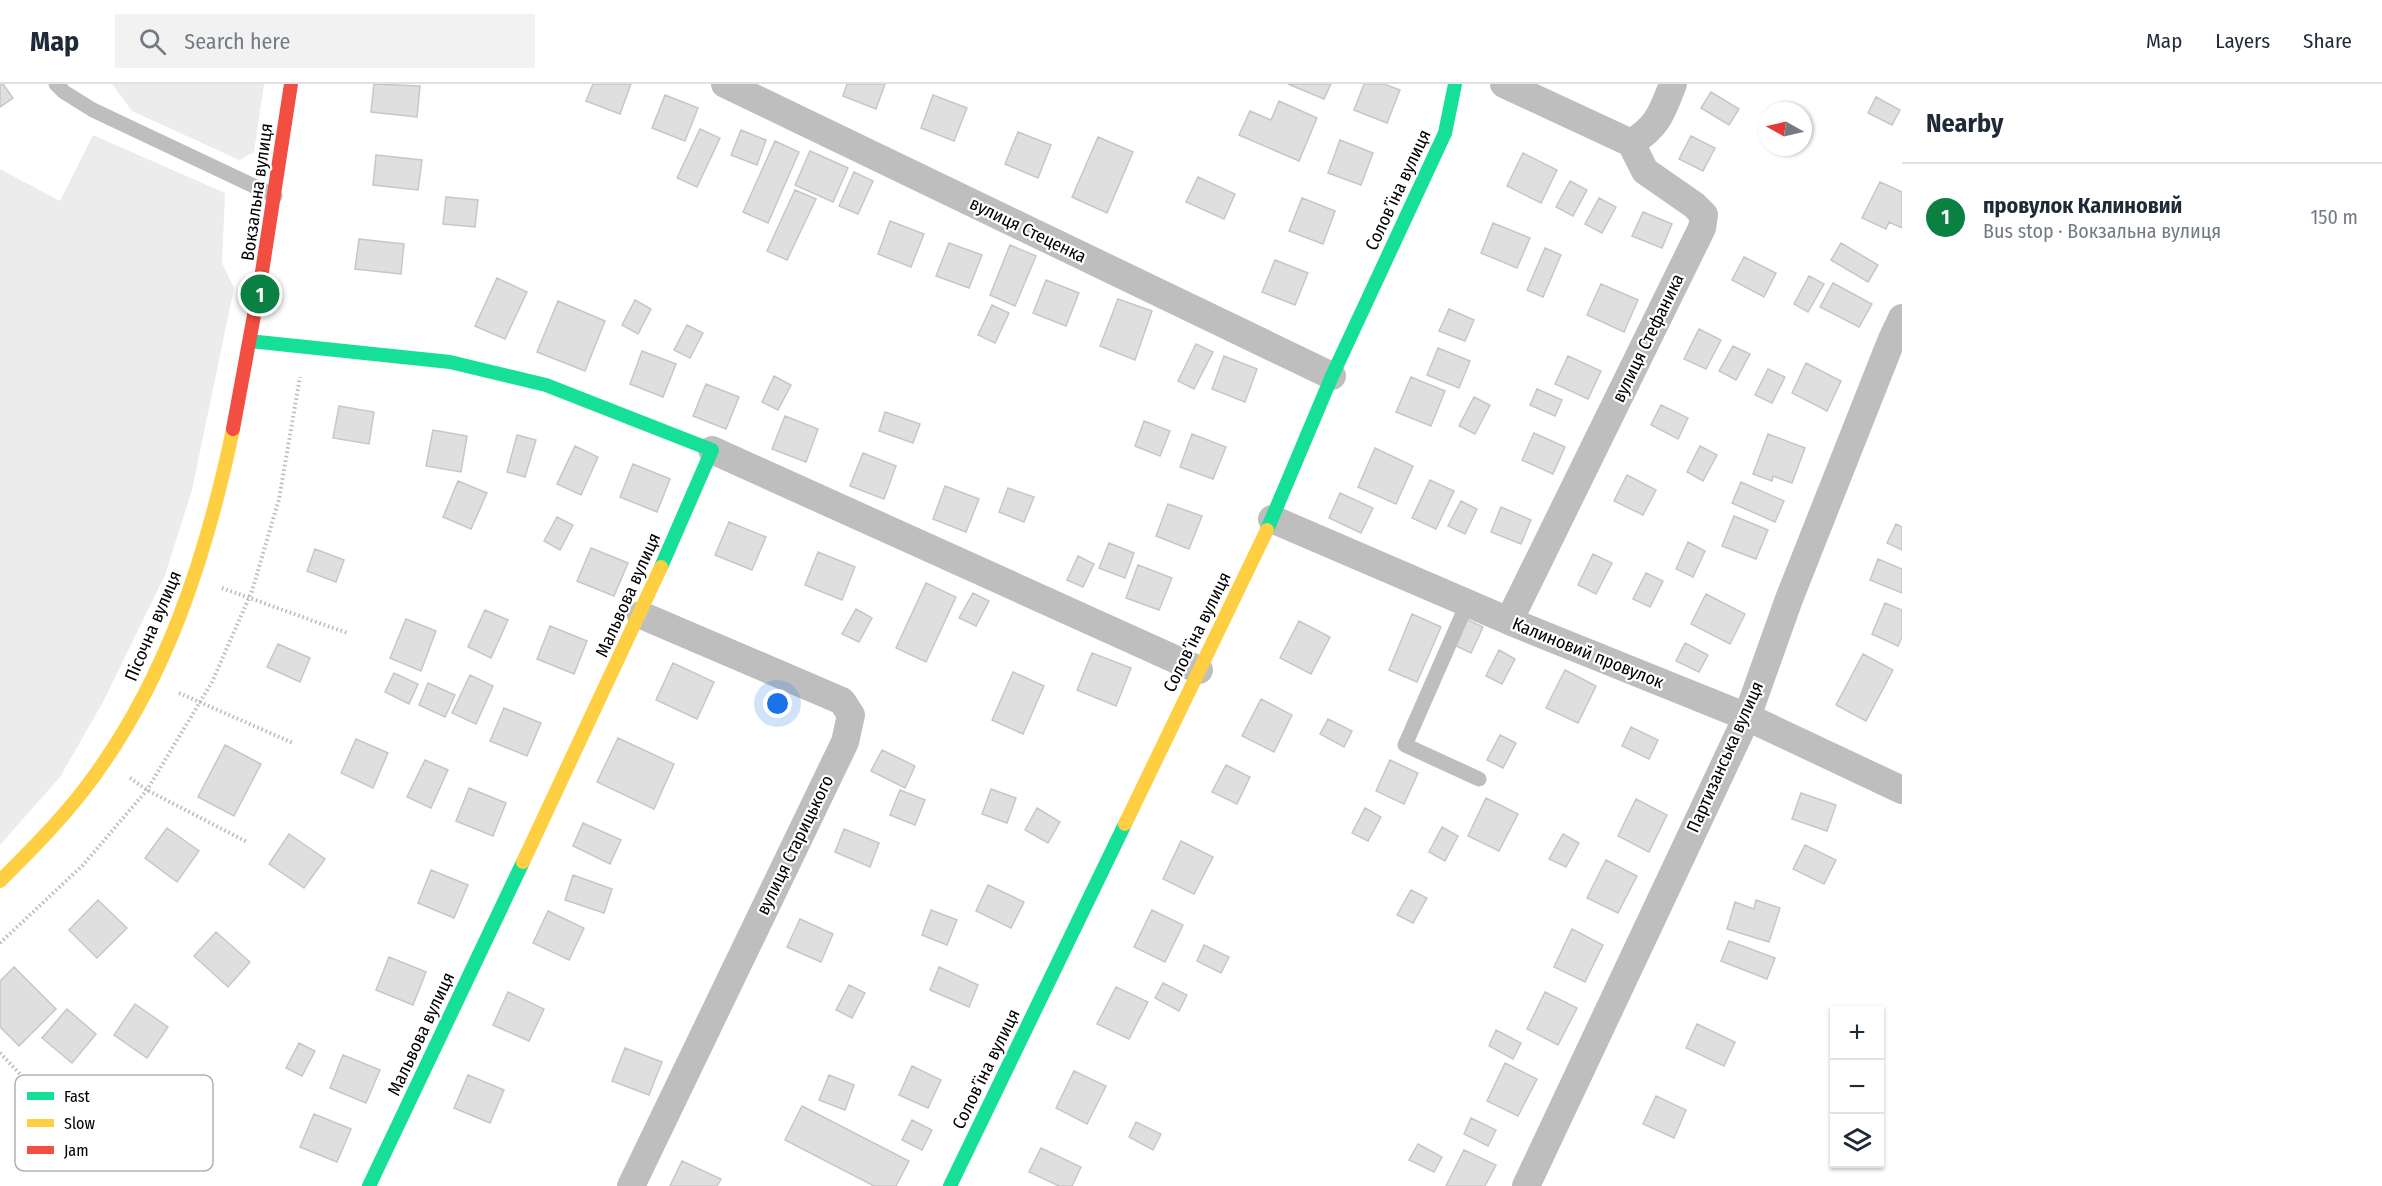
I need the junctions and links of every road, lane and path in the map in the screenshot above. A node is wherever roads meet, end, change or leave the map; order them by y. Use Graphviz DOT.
graph roads {
  1 [pos="56,84"];
  2 [pos="291,84"];
  3 [pos="725,84"];
  4 [pos="1455,84"];
  5 [pos="1504,84"];
  6 [pos="1673,84"];
  7 [pos="1631,143"];
  8 [pos="275,196"];
  9 [pos="1902,318"];
  10 [pos="250,341"];
  11 [pos="1332,376"];
  12 [pos="712,450"];
  13 [pos="1272,519"];
  14 [pos="194,578"];
  15 [pos="1467,604"];
  16 [pos="641,615"];
  17 [pos="1509,621"];
  18 [pos="347,633"];
  19 [pos="1199,670"];
  20 [pos="151,680"];
  21 [pos="1746,717"];
  22 [pos="293,743"];
  23 [pos="104,760"];
  24 [pos="1479,779"];
  25 [pos="1902,790"];
  26 [pos="247,842"];
  27 [pos="0,881"];
  28 [pos="0,1053"];
  29 [pos="21,1075"];
  30 [pos="369,1186"];
  31 [pos="632,1186"];
  32 [pos="950,1186"];
  33 [pos="1526,1186"];
  1 -- 8 [label="lane"];
  2 -- 8 [label="street, Вокзальна вулиця"];
  3 -- 11 [label="street, вулиця Стеценка"];
  4 -- 11 [label="street, Соловʼїна вулиця"];
  5 -- 7 [label="street"];
  6 -- 7 [label="street"];
  7 -- 17 [label="street, вулиця Стефаника"];
  8 -- 10 [label="street, Вокзальна вулиця"];
  9 -- 21 [label="street, Партизанська вулиця"];
  10 -- 12 [label="street"];
  10 -- 14 [label="street, Пісочна вулиця"];
  11 -- 13 [label="street, Соловʼїна вулиця"];
  12 -- 16 [label="street, Мальвова вулиця"];
  12 -- 19 [label="street"];
  13 -- 15 [label="street, Калиновий провулок"];
  13 -- 19 [label="street, Соловʼїна вулиця"];
  14 -- 18 [label="path"];
  14 -- 20 [label="street, Пісочна вулиця"];
  15 -- 17 [label="street, Калиновий провулок"];
  15 -- 24 [label="lane"];
  16 -- 30 [label="street, Мальвова вулиця"];
  16 -- 31 [label="street, вулиця Старицького"];
  17 -- 21 [label="street, Калиновий провулок"];
  19 -- 32 [label="street, Соловʼїна вулиця"];
  20 -- 22 [label="path"];
  20 -- 23 [label="street, Пісочна вулиця"];
  21 -- 25 [label="street, Калиновий провулок"];
  21 -- 33 [label="street, Партизанська вулиця"];
  23 -- 26 [label="path"];
  23 -- 27 [label="street, Пісочна вулиця"];
  28 -- 29 [label="path"];
}
